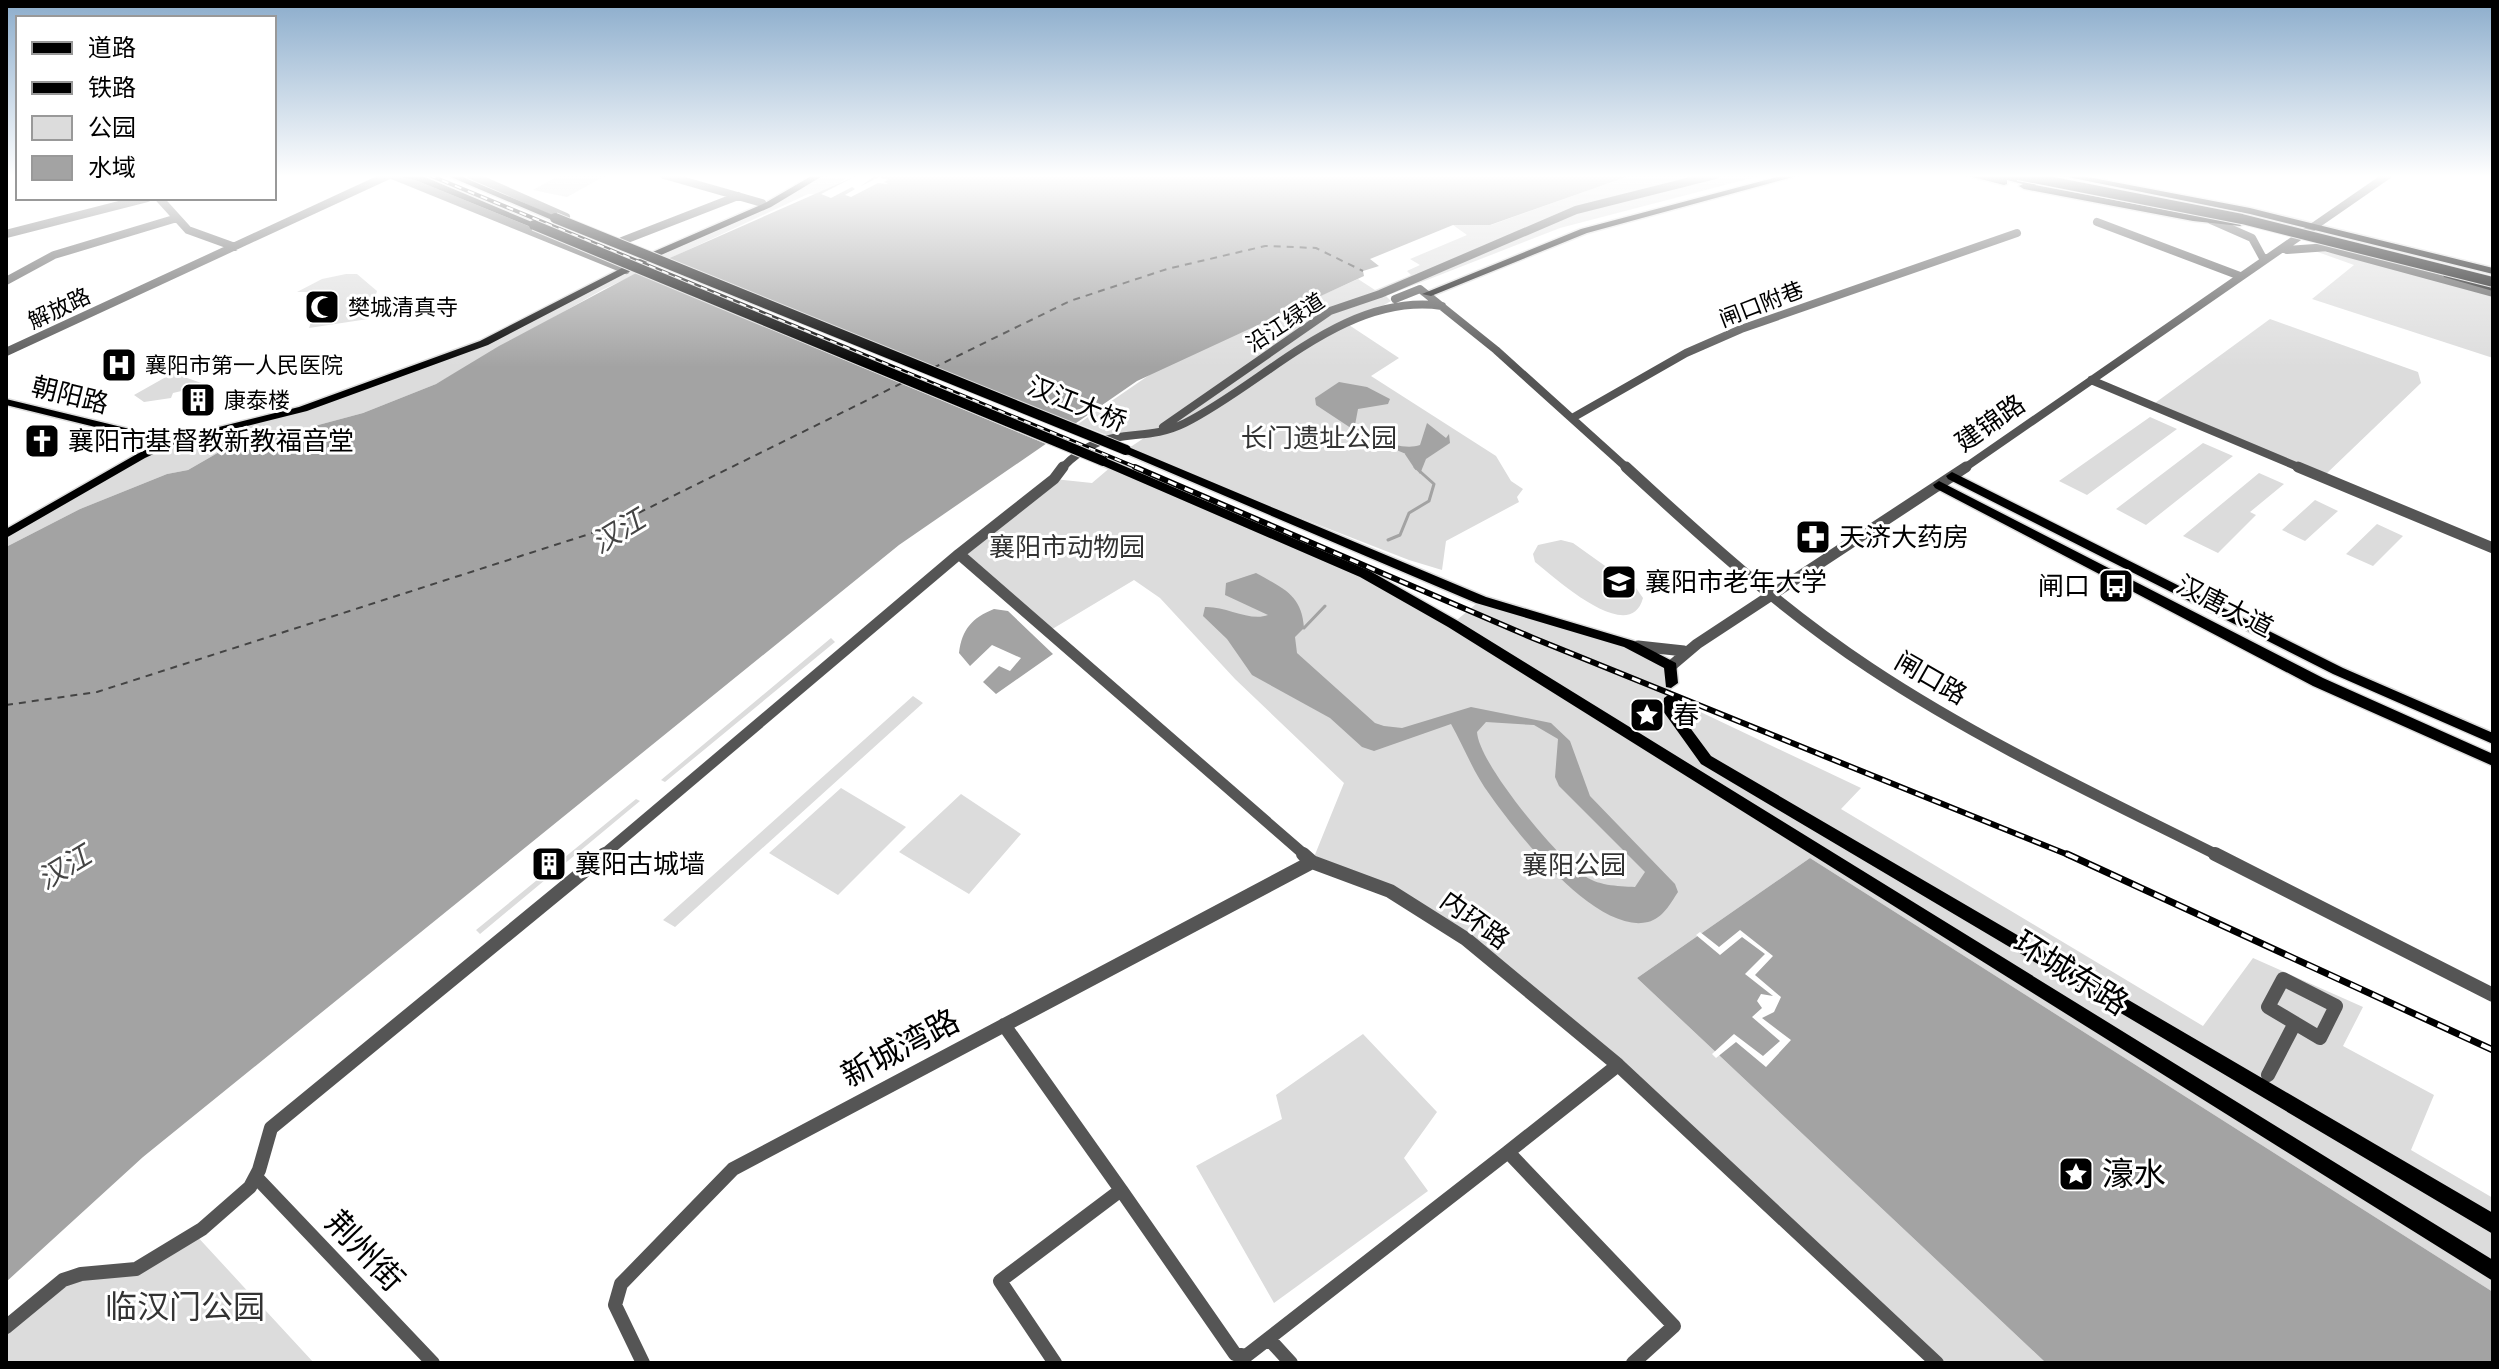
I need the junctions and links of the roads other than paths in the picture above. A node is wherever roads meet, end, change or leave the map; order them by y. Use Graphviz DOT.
graph roads {
  1 [pos="108,239"];
  2 [pos="213,239"];
  3 [pos="253,239"];
  4 [pos="550,239"];
  5 [pos="566,239"];
  6 [pos="607,239"];
  7 [pos="617,239"];
  8 [pos="627,239"];
  9 [pos="682,239"];
  10 [pos="685,239"];
  11 [pos="1509,239"];
  12 [pos="1547,239"];
  13 [pos="1563,239"];
  14 [pos="2000,239"];
  15 [pos="2142,239"];
  16 [pos="2254,239"];
  17 [pos="2295,239"];
  18 [pos="2306,239"];
  19 [pos="2324,239"];
  20 [pos="2336,239"];
  21 [pos="2366,239"];
  22 [pos="622,241"];
  23 [pos="235,247"];
  24 [pos="2324,247"];
  25 [pos="2346,249"];
  26 [pos="651,253"];
  27 [pos="2264,260"];
  28 [pos="622,268"];
  29 [pos="2490,270"];
  30 [pos="2240,276"];
  31 [pos="2493,280"];
  32 [pos="6,281"];
  33 [pos="2493,290"];
  34 [pos="1424,292"];
  35 [pos="1380,294"];
  36 [pos="1391,301"];
  37 [pos="1442,306"];
  38 [pos="1364,317"];
  39 [pos="6,352"];
  40 [pos="2091,380"];
  41 [pos="6,402"];
  42 [pos="1574,417"];
  43 [pos="1160,430"];
  44 [pos="166,441"];
  45 [pos="1952,476"];
  46 [pos="1939,485"];
  47 [pos="6,528"];
  48 [pos="6,534"];
  49 [pos="2493,548"];
  50 [pos="959,554"];
  51 [pos="1773,595"];
  52 [pos="1629,644"];
  53 [pos="1688,651"];
  54 [pos="1671,666"];
  55 [pos="1618,727"];
  56 [pos="2493,739"];
  57 [pos="2493,760"];
  58 [pos="1312,862"];
  59 [pos="2493,995"];
  60 [pos="2295,1023"];
  61 [pos="1004,1025"];
  62 [pos="1618,1065"];
  63 [pos="2268,1075"];
  64 [pos="1508,1152"];
  65 [pos="257,1178"];
  66 [pos="1121,1190"];
  67 [pos="2493,1224"];
  68 [pos="2493,1271"];
  69 [pos="6,1327"];
  70 [pos="1269,1339"];
  71 [pos="433,1363"];
  72 [pos="643,1363"];
  73 [pos="1055,1363"];
  74 [pos="1291,1363"];
  75 [pos="1633,1363"];
  76 [pos="1937,1363"];
  1 -- 32 [label="street"];
  2 -- 23 [label="street"];
  3 -- 23 [label="street, 解放路"];
  4 -- 28 [label="street"];
  5 -- 55 [label="main road, 汉江大桥, bridge"];
  6 -- 52 [label="main road, 汉江大桥, bridge"];
  7 -- 22 [label="street"];
  8 -- 22 [label="street"];
  9 -- 26 [label="main road"];
  10 -- 26 [label="main road"];
  11 -- 35 [label="street, 沿江绿道"];
  12 -- 34 [label="main road"];
  13 -- 34 [label="main road"];
  14 -- 42 [label="street, 闸口附巷"];
  15 -- 30 [label="street"];
  16 -- 27 [label="street"];
  17 -- 27 [label="street, 建锦路"];
  18 -- 25 [label="main road"];
  19 -- 31 [label="main road, bridge"];
  20 -- 31 [label="main road, bridge"];
  21 -- 29 [label="main road"];
  22 -- 26 [label="street"];
  23 -- 39 [label="street, 解放路"];
  24 -- 25 [label="street"];
  24 -- 27 [label="street"];
  24 -- 33 [label="street"];
  25 -- 33 [label="main road"];
  26 -- 28 [label="main road"];
  27 -- 30 [label="street, 建锦路"];
  28 -- 44 [label="main road"];
  30 -- 40 [label="street, 建锦路"];
  34 -- 36 [label="street"];
  34 -- 37 [label="street, 闸口路"];
  35 -- 36 [label="street"];
  35 -- 43 [label="street, 沿江绿道"];
  36 -- 38 [label="street"];
  37 -- 38 [label="street"];
  37 -- 42 [label="street, 闸口路"];
  38 -- 43 [label="street"];
  40 -- 45 [label="street, 建锦路"];
  40 -- 49 [label="street"];
  41 -- 44 [label="main road, 朝阳路"];
  42 -- 51 [label="street, 闸口路"];
  43 -- 50 [label="street"];
  44 -- 47 [label="main road"];
  44 -- 48 [label="main road"];
  45 -- 46 [label="street, 建锦路"];
  45 -- 56 [label="main road, 汉唐大道"];
  46 -- 51 [label="street, 建锦路"];
  46 -- 57 [label="main road, 汉唐大道"];
  50 -- 58 [label="street, 内环路"];
  50 -- 65 [label="street"];
  51 -- 53 [label="street, 建锦路"];
  51 -- 59 [label="street, 闸口路"];
  52 -- 53 [label="street"];
  52 -- 54 [label="main road, 汉江大桥"];
  53 -- 54 [label="street, 建锦路"];
  54 -- 67 [label="main road, 环城东路"];
  55 -- 68 [label="main road, 环城东路"];
  58 -- 61 [label="street, 新城湾路"];
  58 -- 62 [label="street, 内环路"];
  60 -- 60 [label="street"];
  60 -- 63 [label="street"];
  61 -- 66 [label="street"];
  61 -- 72 [label="street, 新城湾路"];
  62 -- 64 [label="street"];
  62 -- 76 [label="street, 内环路"];
  64 -- 70 [label="street"];
  64 -- 75 [label="street"];
  65 -- 69 [label="street"];
  65 -- 71 [label="street, 荆州街"];
  66 -- 70 [label="street"];
  66 -- 73 [label="street"];
  70 -- 74 [label="street"];
}
